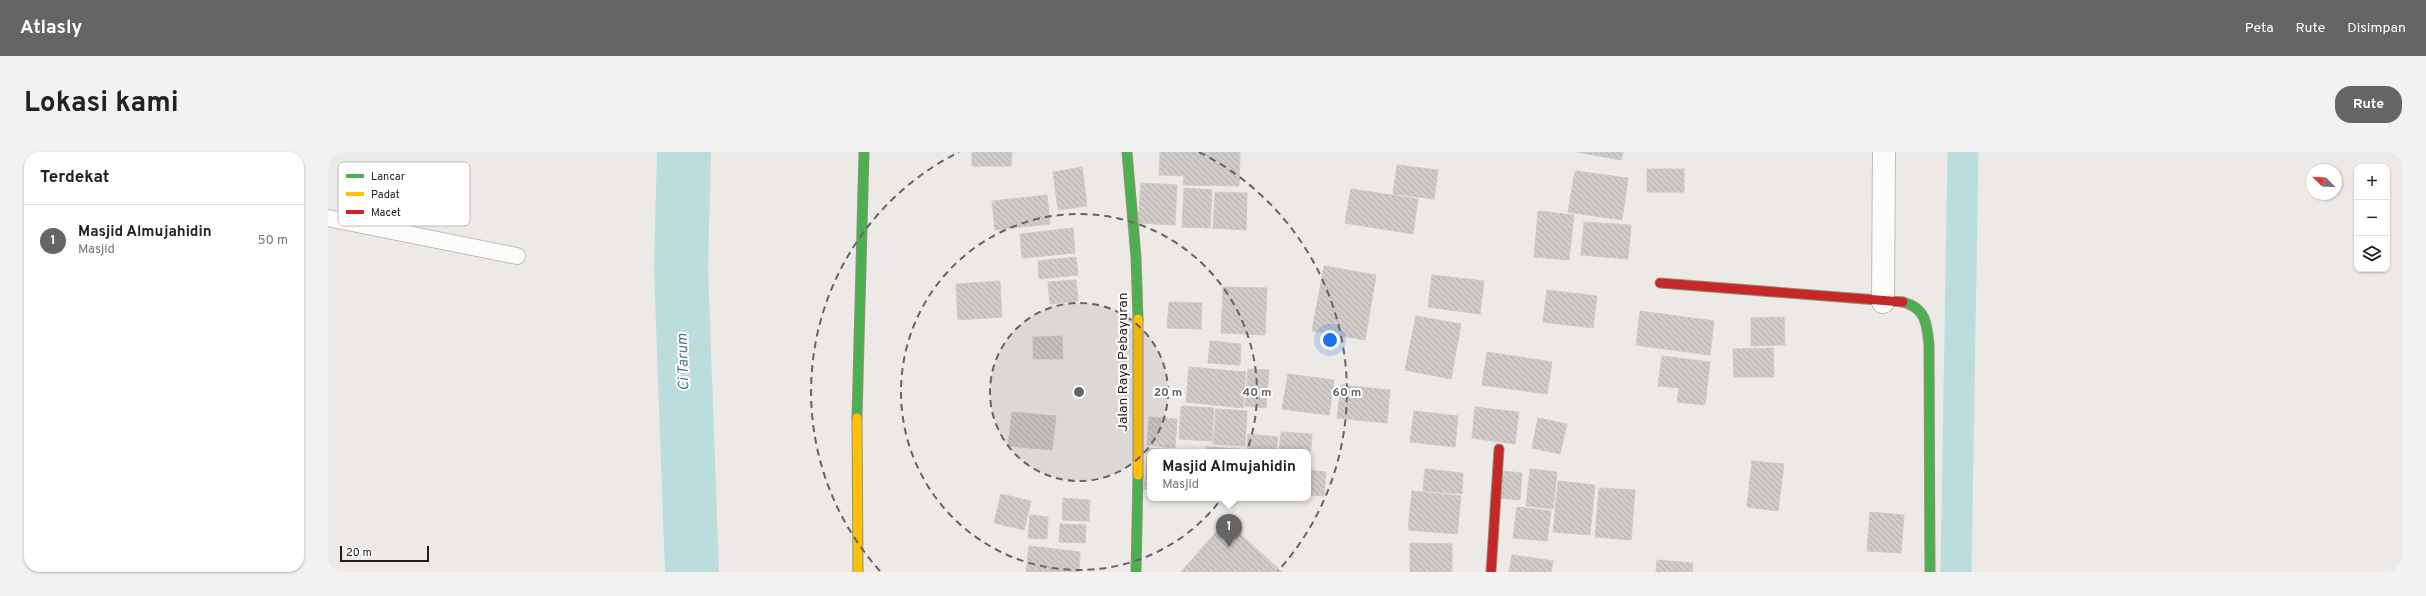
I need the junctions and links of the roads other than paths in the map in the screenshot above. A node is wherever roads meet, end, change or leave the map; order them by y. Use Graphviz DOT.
graph roads {
  1 [pos="864,152"];
  2 [pos="1127,152"];
  3 [pos="1884,152"];
  4 [pos="328,218"];
  5 [pos="338,220"];
  6 [pos="368,226"];
  7 [pos="517,256"];
  8 [pos="1660,283"];
  9 [pos="1883,302"];
  10 [pos="1499,449"];
  11 [pos="858,572"];
  12 [pos="1136,572"];
  13 [pos="1491,572"];
  14 [pos="1930,572"];
  1 -- 11 [label="street"];
  2 -- 12 [label="street, Jalan Raya Pebayuran"];
  3 -- 9 [label="street"];
  4 -- 5 [label="lane"];
  6 -- 7 [label="lane"];
  8 -- 9 [label="street"];
  9 -- 14 [label="street"];
  10 -- 13 [label="street"];
}
